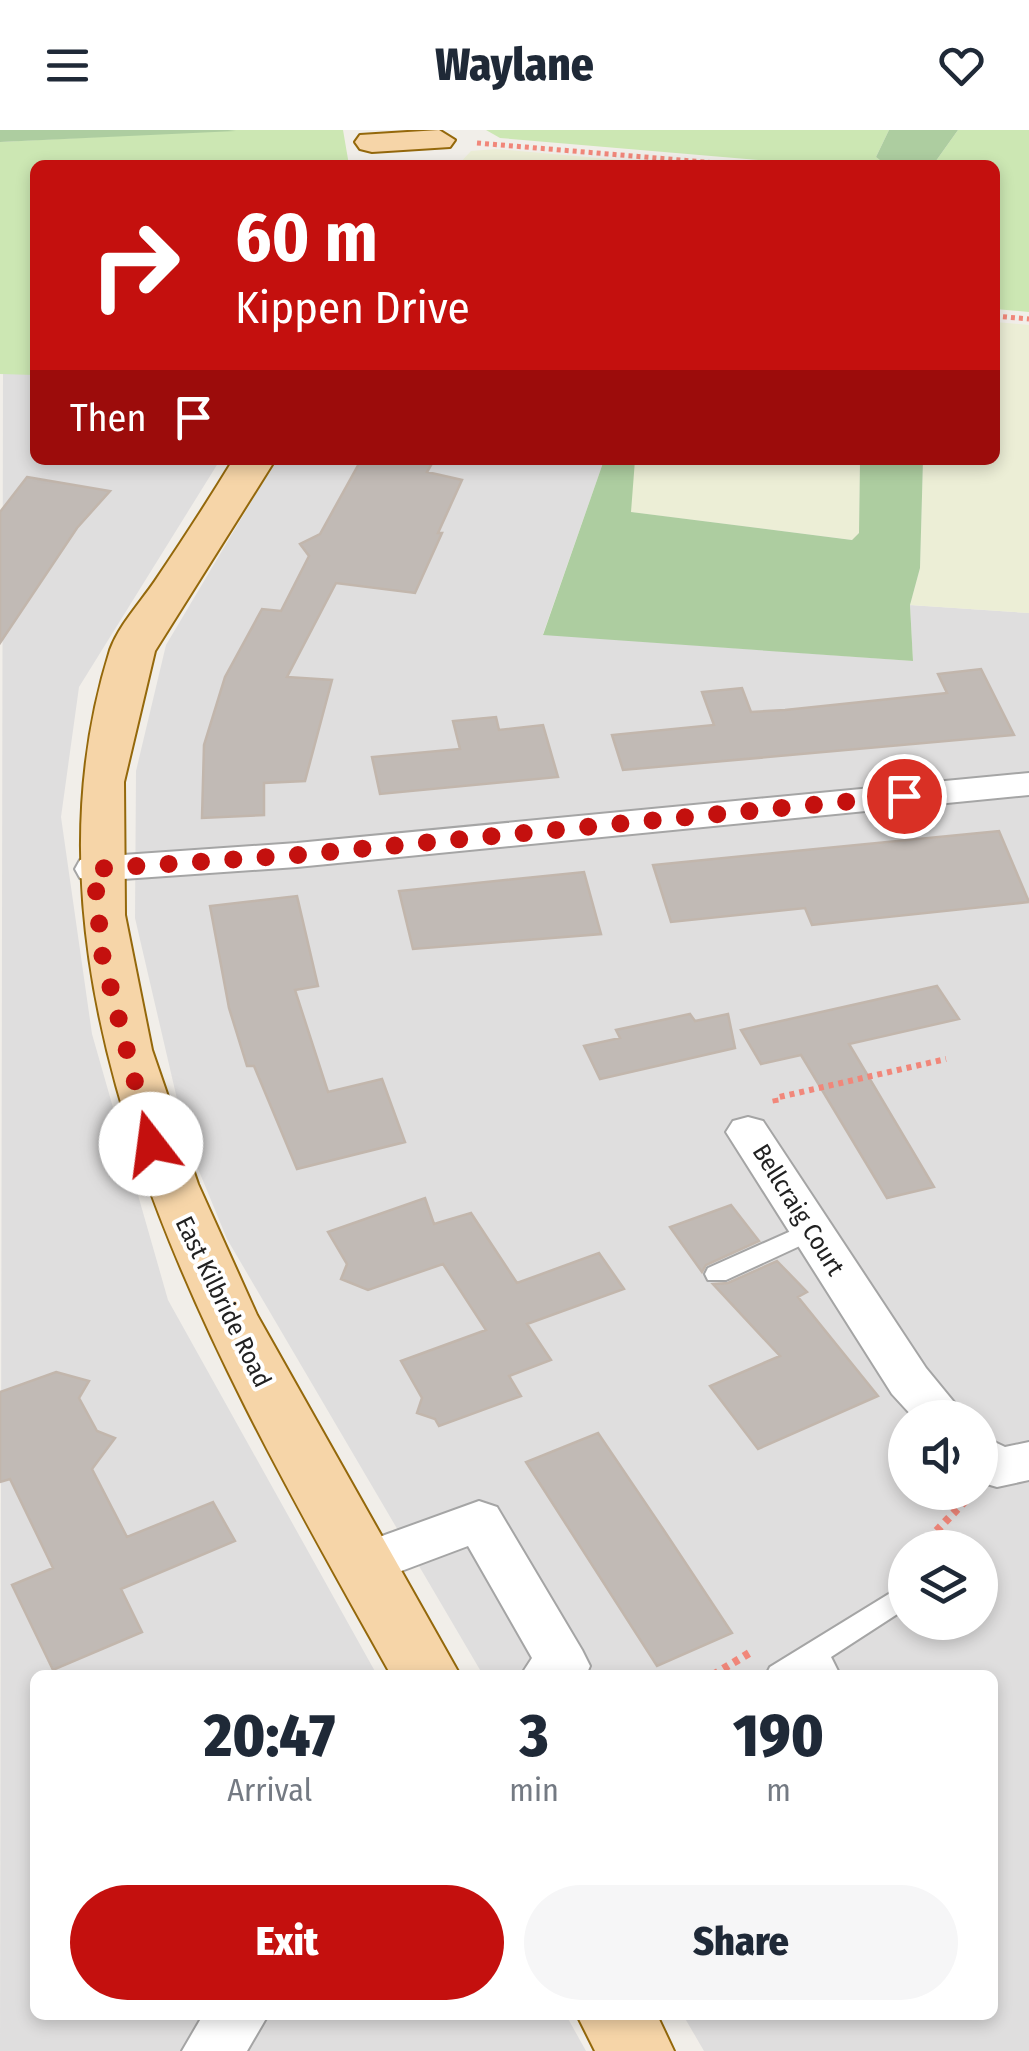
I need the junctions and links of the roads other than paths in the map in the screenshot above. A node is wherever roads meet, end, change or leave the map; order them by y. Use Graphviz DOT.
graph roads {
  1 [pos="435,145"];
  2 [pos="371,146"];
  3 [pos="251,465"];
  4 [pos="1029,784"];
  5 [pos="94,869"];
  6 [pos="748,1132"];
  7 [pos="810,1232"];
  8 [pos="716,1274"];
  9 [pos="927,1400"];
  10 [pos="364,1564"];
  11 [pos="888,1609"];
  12 [pos="820,1664"];
  13 [pos="423,1670"];
  14 [pos="556,1670"];
  15 [pos="235,2020"];
  16 [pos="618,2020"];
  17 [pos="211,2051"];
  18 [pos="636,2051"];
  1 -- 2 [label="main road"];
  3 -- 5 [label="main road, East Kilbride Road"];
  4 -- 5 [label="street"];
  5 -- 10 [label="main road, East Kilbride Road"];
  6 -- 7 [label="street, Bellcraig Court"];
  7 -- 8 [label="lane"];
  7 -- 9 [label="street, Bellcraig Court"];
  10 -- 13 [label="main road, East Kilbride Road"];
  10 -- 14 [label="street"];
  11 -- 12 [label="lane"];
  15 -- 17 [label="street"];
  16 -- 18 [label="main road"];
}
